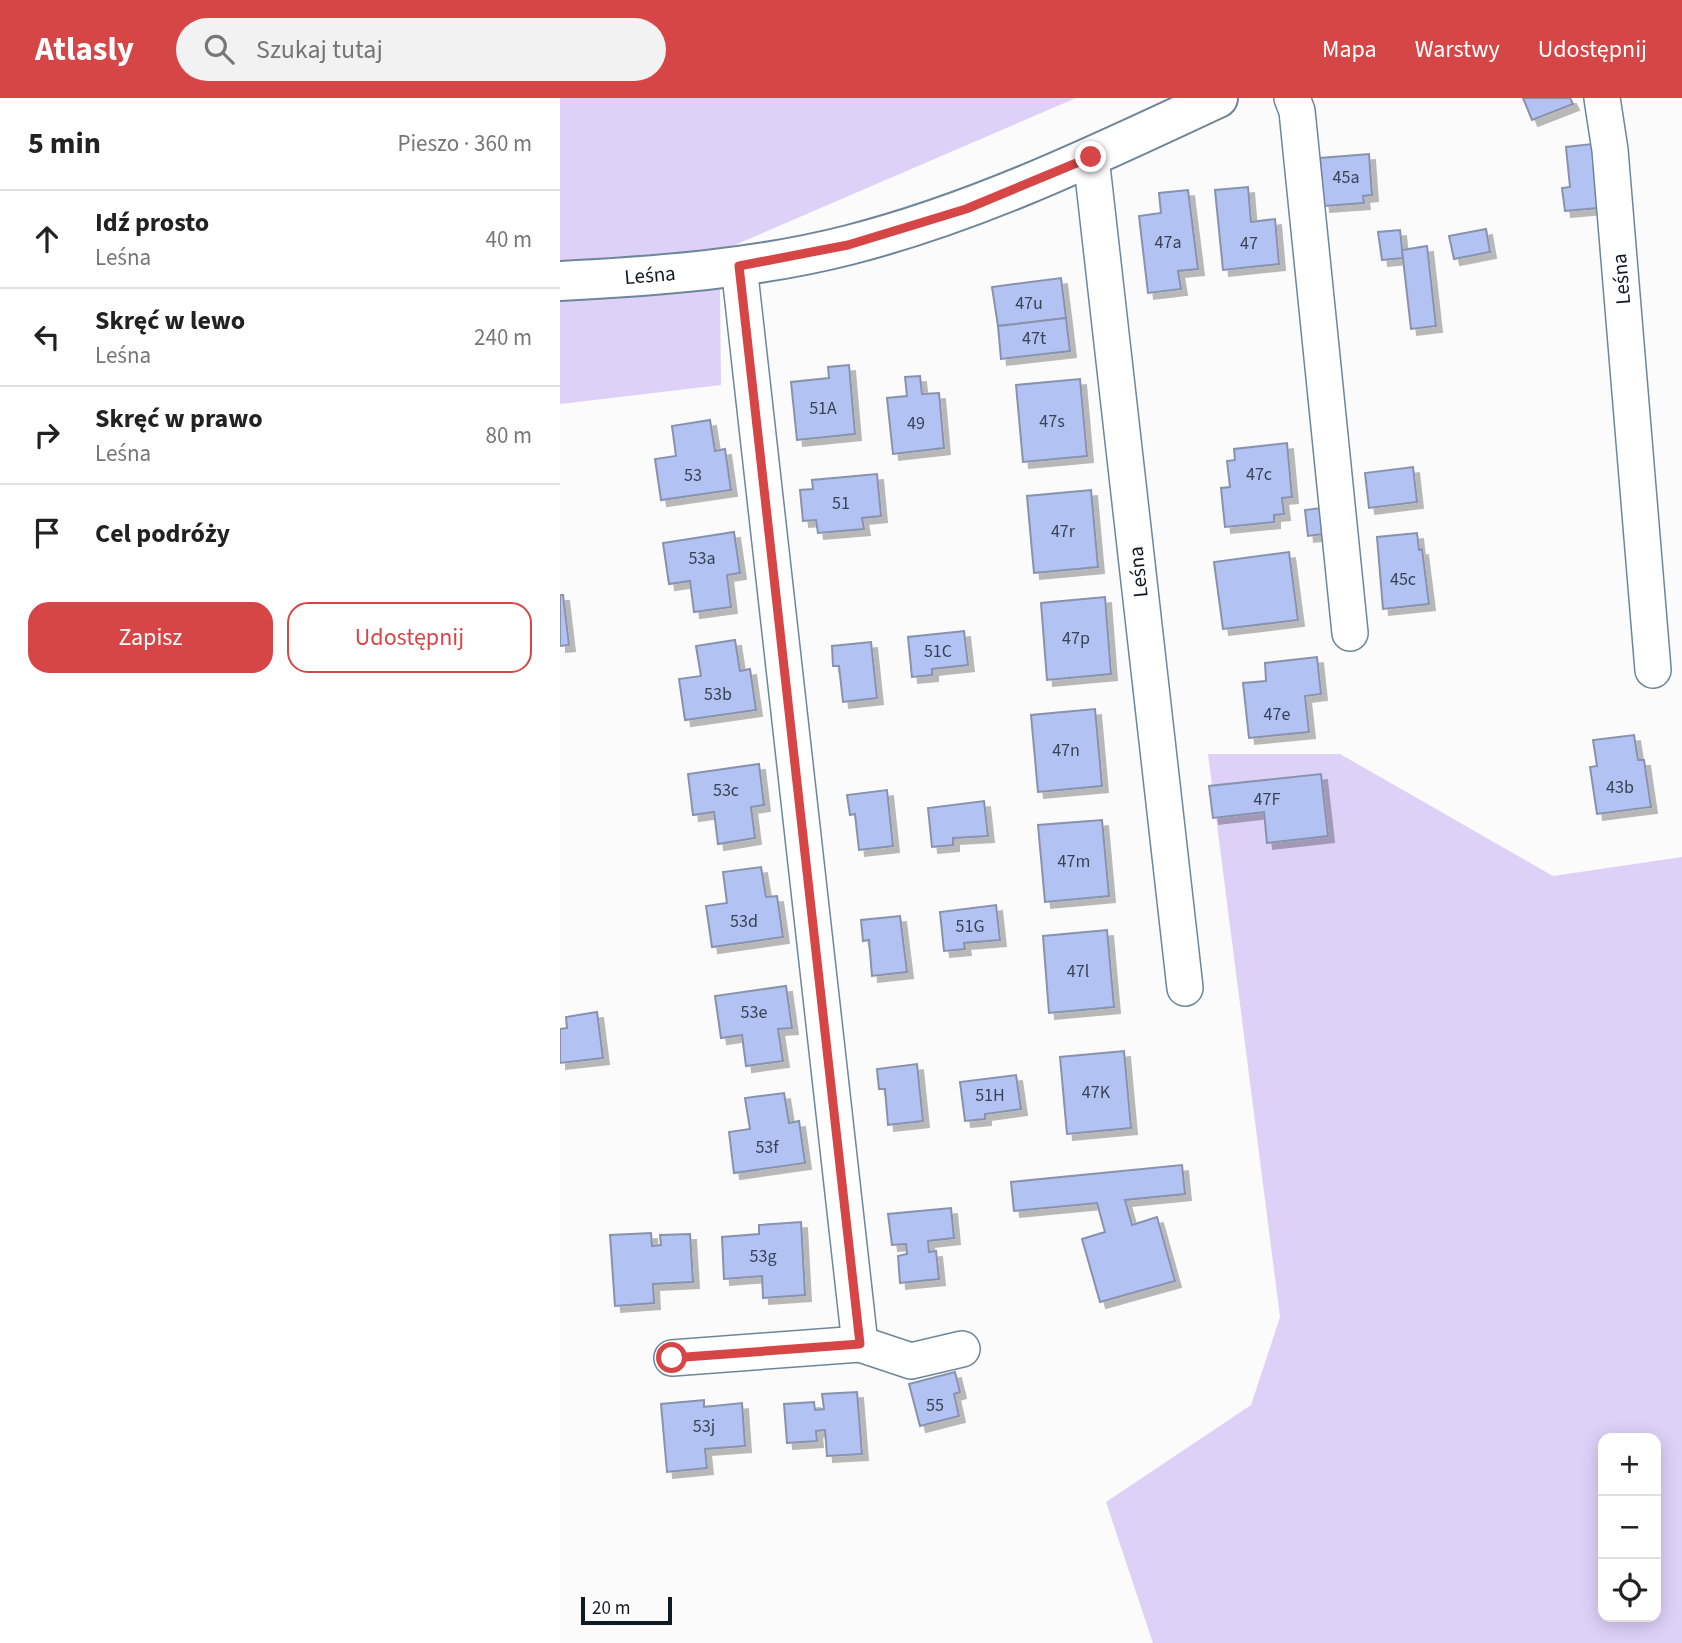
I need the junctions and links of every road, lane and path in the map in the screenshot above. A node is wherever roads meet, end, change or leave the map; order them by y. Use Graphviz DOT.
graph roads {
  1 [pos="1218,98"];
  2 [pos="1292,98"];
  3 [pos="1602,98"];
  4 [pos="1091,157"];
  5 [pos="739,266"];
  6 [pos="560,281"];
  7 [pos="1350,633"];
  8 [pos="1653,670"];
  9 [pos="1185,988"];
  10 [pos="860,1344"];
  11 [pos="962,1349"];
  12 [pos="672,1358"];
  1 -- 4 [label="street, Leśna"];
  2 -- 7 [label="street"];
  3 -- 8 [label="street, Leśna"];
  4 -- 5 [label="street, Leśna"];
  4 -- 9 [label="street, Leśna"];
  5 -- 6 [label="street, Leśna"];
  5 -- 10 [label="street"];
  10 -- 11 [label="street"];
  10 -- 12 [label="street"];
}
